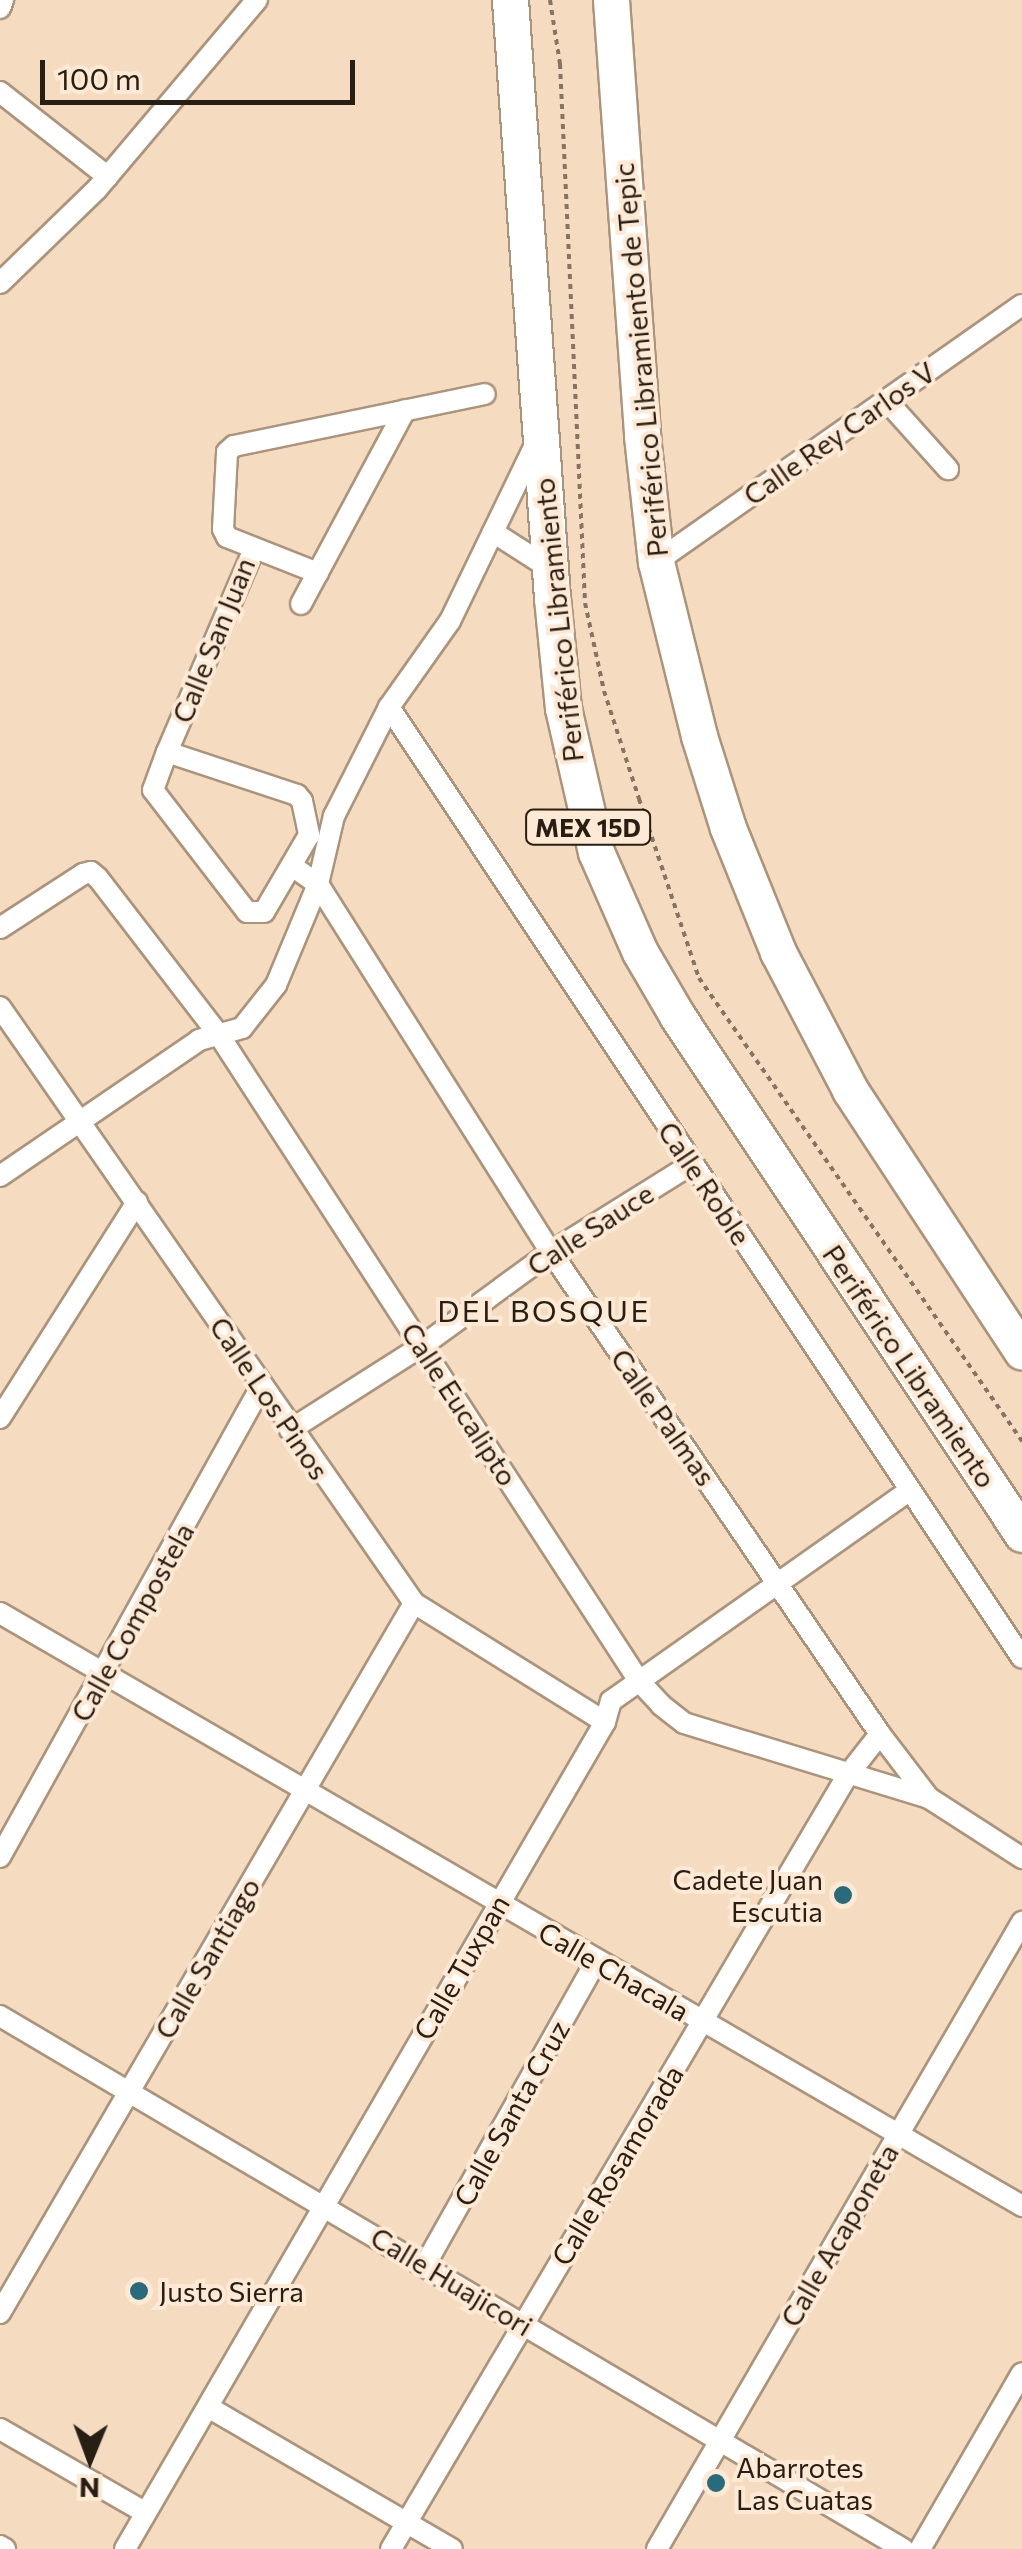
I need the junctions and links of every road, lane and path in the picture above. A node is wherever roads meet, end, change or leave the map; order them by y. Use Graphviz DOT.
graph roads {
  1 [pos="3,0"];
  2 [pos="257,0"];
  3 [pos="510,0"];
  4 [pos="611,0"];
  5 [pos="0,8"];
  6 [pos="0,92"];
  7 [pos="108,177"];
  8 [pos="0,283"];
  9 [pos="1022,305"];
  10 [pos="485,394"];
  11 [pos="886,400"];
  12 [pos="405,410"];
  13 [pos="538,439"];
  14 [pos="948,469"];
  15 [pos="493,532"];
  16 [pos="254,549"];
  17 [pos="656,562"];
  18 [pos="549,568"];
  19 [pos="318,573"];
  20 [pos="301,604"];
  21 [pos="389,707"];
  22 [pos="167,752"];
  23 [pos="292,866"];
  24 [pos="318,884"];
  25 [pos="0,928"];
  26 [pos="0,1007"];
  27 [pos="219,1035"];
  28 [pos="79,1123"];
  29 [pos="692,1164"];
  30 [pos="0,1176"];
  31 [pos="137,1202"];
  32 [pos="551,1252"];
  33 [pos="422,1346"];
  34 [pos="1022,1352"];
  35 [pos="262,1385"];
  36 [pos="0,1418"];
  37 [pos="290,1430"];
  38 [pos="910,1491"];
  39 [pos="1022,1534"];
  40 [pos="778,1583"];
  41 [pos="414,1603"];
  42 [pos="0,1613"];
  43 [pos="1022,1658"];
  44 [pos="104,1676"];
  45 [pos="639,1681"];
  46 [pos="605,1722"];
  47 [pos="880,1734"];
  48 [pos="847,1776"];
  49 [pos="306,1789"];
  50 [pos="928,1798"];
  51 [pos="0,1857"];
  52 [pos="1022,1858"];
  53 [pos="497,1903"];
  54 [pos="1022,1922"];
  55 [pos="596,1961"];
  56 [pos="0,2016"];
  57 [pos="702,2022"];
  58 [pos="129,2091"];
  59 [pos="897,2136"];
  60 [pos="326,2206"];
  61 [pos="1022,2206"];
  62 [pos="425,2265"];
  63 [pos="0,2313"];
  64 [pos="523,2324"];
  65 [pos="1022,2373"];
  66 [pos="208,2407"];
  67 [pos="0,2428"];
  68 [pos="718,2443"];
  69 [pos="146,2513"];
  70 [pos="408,2522"];
  71 [pos="124,2549"];
  72 [pos="390,2549"];
  73 [pos="452,2549"];
  74 [pos="656,2549"];
  75 [pos="902,2549"];
  76 [pos="920,2549"];
  1 -- 5 [label="street"];
  2 -- 7 [label="street"];
  3 -- 13 [label="highway, Periférico Libramiento / MEX 15D"];
  4 -- 17 [label="highway, Periférico Libramiento de Tepic"];
  6 -- 7 [label="street"];
  7 -- 8 [label="street"];
  9 -- 11 [label="street, Calle Rey Carlos V"];
  10 -- 12 [label="street, Calle San Juan"];
  11 -- 14 [label="street"];
  11 -- 17 [label="street, Calle Rey Carlos V"];
  12 -- 16 [label="street, Calle San Juan"];
  12 -- 19 [label="street"];
  13 -- 15 [label="street"];
  13 -- 18 [label="highway, Periférico Libramiento / MEX 15D"];
  15 -- 18 [label="street"];
  15 -- 21 [label="street"];
  16 -- 19 [label="street"];
  16 -- 22 [label="street, Calle San Juan"];
  17 -- 34 [label="highway, Periférico Libramiento de Tepic"];
  18 -- 39 [label="highway, Periférico Libramiento / MEX 15D"];
  19 -- 20 [label="street"];
  21 -- 24 [label="street"];
  21 -- 29 [label="street, Calle Roble"];
  22 -- 23 [label="street"];
  22 -- 23 [label="street, Calle San Juan"];
  23 -- 24 [label="street"];
  24 -- 27 [label="street"];
  24 -- 32 [label="street, Calle Palmas"];
  25 -- 27 [label="street, Calle Eucalipto"];
  26 -- 28 [label="street, Calle Los Pinos"];
  27 -- 28 [label="street"];
  27 -- 33 [label="street, Calle Eucalipto"];
  28 -- 30 [label="street"];
  28 -- 31 [label="street, Calle Los Pinos"];
  29 -- 32 [label="street, Calle Sauce"];
  29 -- 38 [label="street, Calle Roble"];
  31 -- 35 [label="street, Calle Los Pinos"];
  31 -- 36 [label="street"];
  32 -- 33 [label="street, Calle Sauce"];
  32 -- 40 [label="street, Calle Palmas"];
  33 -- 37 [label="street, Calle Sauce"];
  33 -- 45 [label="street, Calle Eucalipto"];
  35 -- 37 [label="street, Calle Los Pinos"];
  35 -- 44 [label="street, Calle Compostela"];
  37 -- 41 [label="street, Calle Los Pinos"];
  38 -- 40 [label="street, Calle Tuxpan"];
  38 -- 43 [label="street, Calle Roble"];
  40 -- 45 [label="street, Calle Tuxpan"];
  40 -- 47 [label="street, Calle Palmas"];
  41 -- 46 [label="street, Calle Los Pinos"];
  41 -- 49 [label="street, Calle Santiago"];
  42 -- 44 [label="street, Calle Chacala"];
  44 -- 49 [label="street, Calle Chacala"];
  44 -- 51 [label="street, Calle Compostela"];
  45 -- 46 [label="street, Calle Tuxpan"];
  45 -- 48 [label="street, Calle Eucalipto"];
  46 -- 53 [label="street, Calle Tuxpan"];
  47 -- 48 [label="street, Calle Rosamorada"];
  47 -- 50 [label="street, Calle Palmas"];
  48 -- 50 [label="street, Calle Eucalipto"];
  48 -- 57 [label="street, Calle Rosamorada"];
  49 -- 53 [label="street, Calle Chacala"];
  49 -- 58 [label="street, Calle Santiago"];
  50 -- 52 [label="street, Calle Palmas"];
  53 -- 55 [label="street, Calle Chacala"];
  53 -- 60 [label="street, Calle Tuxpan"];
  54 -- 59 [label="street, Calle Acaponeta"];
  55 -- 57 [label="street, Calle Chacala"];
  55 -- 62 [label="street, Calle Santa Cruz"];
  56 -- 58 [label="street, Calle Huajicori"];
  57 -- 59 [label="street, Calle Chacala"];
  57 -- 64 [label="street, Calle Rosamorada"];
  58 -- 60 [label="street, Calle Huajicori"];
  58 -- 63 [label="street, Calle Santiago"];
  59 -- 61 [label="street, Calle Chacala"];
  59 -- 68 [label="street, Calle Acaponeta"];
  60 -- 62 [label="street, Calle Huajicori"];
  60 -- 66 [label="street, Calle Tuxpan"];
  62 -- 64 [label="street, Calle Huajicori"];
  64 -- 68 [label="street, Calle Huajicori"];
  64 -- 70 [label="street, Calle Rosamorada"];
  65 -- 76 [label="street"];
  66 -- 69 [label="street, Calle Tuxpan"];
  66 -- 70 [label="street"];
  67 -- 69 [label="street"];
  68 -- 74 [label="street, Calle Acaponeta"];
  68 -- 75 [label="street, Calle Huajicori"];
  69 -- 71 [label="street, Calle Tuxpan"];
  70 -- 72 [label="street, Calle Rosamorada"];
  70 -- 73 [label="street"];
}
